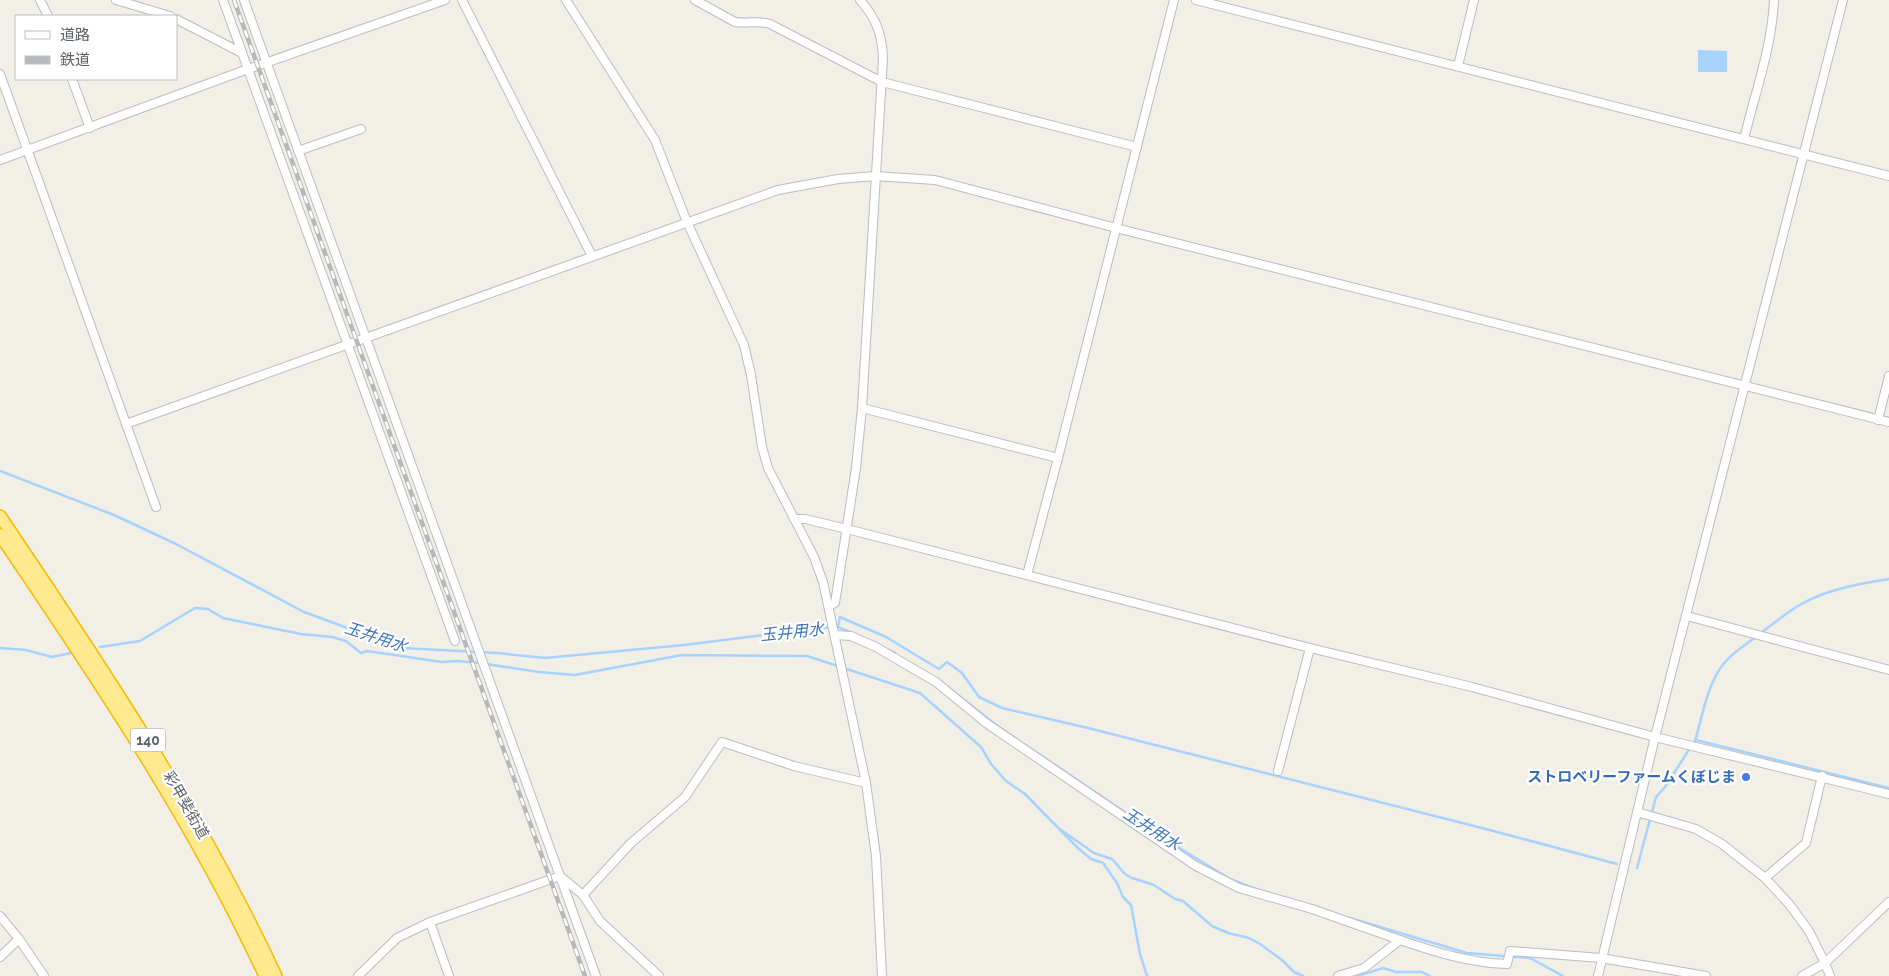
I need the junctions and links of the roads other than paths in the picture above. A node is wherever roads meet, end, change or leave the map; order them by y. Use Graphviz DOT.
graph roads {
  1 [pos="40,0"];
  2 [pos="116,0"];
  3 [pos="222,0"];
  4 [pos="244,0"];
  5 [pos="445,0"];
  6 [pos="462,0"];
  7 [pos="566,0"];
  8 [pos="696,0"];
  9 [pos="860,0"];
  10 [pos="1174,0"];
  11 [pos="1196,0"];
  12 [pos="1474,0"];
  13 [pos="1774,0"];
  14 [pos="1843,0"];
  15 [pos="48,15"];
  16 [pos="167,15"];
  17 [pos="178,20"];
  18 [pos="242,53"];
  19 [pos="267,64"];
  20 [pos="1458,66"];
  21 [pos="248,69"];
  22 [pos="0,74"];
  23 [pos="72,80"];
  24 [pos="882,82"];
  25 [pos="90,128"];
  26 [pos="361,130"];
  27 [pos="1744,138"];
  28 [pos="1137,147"];
  29 [pos="28,150"];
  30 [pos="298,151"];
  31 [pos="1804,154"];
  32 [pos="0,160"];
  33 [pos="875,176"];
  34 [pos="1889,176"];
  35 [pos="687,222"];
  36 [pos="1116,228"];
  37 [pos="592,256"];
  38 [pos="366,338"];
  39 [pos="346,345"];
  40 [pos="1889,376"];
  41 [pos="1744,387"];
  42 [pos="862,408"];
  43 [pos="1878,420"];
  44 [pos="1889,422"];
  45 [pos="126,424"];
  46 [pos="1058,458"];
  47 [pos="156,506"];
  48 [pos="0,516"];
  49 [pos="794,519"];
  50 [pos="847,529"];
  51 [pos="0,535"];
  52 [pos="1027,575"];
  53 [pos="829,606"];
  54 [pos="1687,616"];
  55 [pos="835,634"];
  56 [pos="455,641"];
  57 [pos="1310,648"];
  58 [pos="1889,670"];
  59 [pos="1655,737"];
  60 [pos="154,760"];
  61 [pos="1278,771"];
  62 [pos="1822,776"];
  63 [pos="866,782"];
  64 [pos="1889,794"];
  65 [pos="1637,812"];
  66 [pos="215,864"];
  67 [pos="560,876"];
  68 [pos="1765,878"];
  69 [pos="583,895"];
  70 [pos="1889,902"];
  71 [pos="0,916"];
  72 [pos="430,922"];
  73 [pos="19,938"];
  74 [pos="1400,940"];
  75 [pos="0,957"];
  76 [pos="1602,958"];
  77 [pos="1825,963"];
  78 [pos="44,976"];
  79 [pos="265,976"];
  80 [pos="276,976"];
  81 [pos="358,976"];
  82 [pos="449,976"];
  83 [pos="596,976"];
  84 [pos="659,976"];
  85 [pos="882,976"];
  86 [pos="1338,976"];
  87 [pos="1598,976"];
  88 [pos="1706,976"];
  89 [pos="1802,976"];
  90 [pos="1830,976"];
  1 -- 15 [label="street"];
  2 -- 16 [label="street"];
  3 -- 18 [label="street"];
  4 -- 19 [label="street"];
  5 -- 19 [label="street"];
  6 -- 37 [label="street"];
  7 -- 35 [label="street"];
  8 -- 24 [label="street"];
  9 -- 24 [label="street"];
  10 -- 28 [label="street"];
  11 -- 20 [label="street"];
  12 -- 20 [label="street"];
  13 -- 27 [label="street"];
  14 -- 31 [label="street"];
  17 -- 18 [label="street"];
  18 -- 21 [label="street"];
  19 -- 21 [label="street"];
  19 -- 30 [label="street"];
  20 -- 27 [label="street"];
  21 -- 25 [label="street"];
  21 -- 39 [label="street"];
  22 -- 29 [label="street"];
  23 -- 25 [label="street"];
  24 -- 28 [label="street"];
  24 -- 33 [label="street"];
  25 -- 29 [label="street"];
  26 -- 30 [label="street"];
  27 -- 31 [label="street"];
  28 -- 36 [label="street"];
  29 -- 32 [label="street"];
  29 -- 45 [label="street"];
  30 -- 38 [label="street"];
  31 -- 34 [label="street"];
  31 -- 41 [label="street"];
  33 -- 35 [label="street"];
  33 -- 36 [label="street"];
  33 -- 42 [label="street"];
  35 -- 37 [label="street"];
  35 -- 49 [label="street"];
  36 -- 41 [label="street"];
  36 -- 46 [label="street"];
  37 -- 38 [label="street"];
  38 -- 39 [label="street"];
  38 -- 67 [label="street"];
  39 -- 45 [label="street"];
  39 -- 56 [label="street"];
  40 -- 43 [label="street"];
  41 -- 43 [label="street"];
  41 -- 54 [label="street"];
  42 -- 46 [label="street"];
  42 -- 50 [label="street"];
  43 -- 44 [label="street"];
  45 -- 47 [label="street"];
  46 -- 52 [label="street"];
  48 -- 60 [label="highway, 彩甲斐街道 / 140"];
  49 -- 50 [label="street"];
  49 -- 53 [label="street"];
  50 -- 52 [label="street"];
  50 -- 53 [label="street"];
  51 -- 60 [label="highway, 彩甲斐街道 / 140"];
  52 -- 57 [label="street"];
  53 -- 55 [label="street"];
  54 -- 58 [label="street"];
  54 -- 59 [label="street"];
  55 -- 63 [label="street"];
  55 -- 74 [label="street"];
  57 -- 59 [label="street"];
  57 -- 61 [label="street"];
  59 -- 62 [label="street"];
  59 -- 65 [label="street"];
  60 -- 66 [label="highway, 彩甲斐街道 / 140"];
  62 -- 64 [label="street"];
  62 -- 68 [label="street"];
  63 -- 69 [label="street"];
  63 -- 85 [label="street"];
  65 -- 68 [label="street"];
  65 -- 76 [label="street"];
  66 -- 79 [label="highway, 彩甲斐街道 / 140"];
  66 -- 80 [label="highway, 彩甲斐街道 / 140"];
  67 -- 69 [label="street"];
  67 -- 72 [label="street"];
  67 -- 83 [label="street"];
  68 -- 77 [label="street"];
  69 -- 84 [label="street"];
  70 -- 77 [label="street"];
  71 -- 73 [label="street"];
  72 -- 81 [label="street"];
  72 -- 82 [label="street"];
  73 -- 75 [label="street"];
  73 -- 78 [label="street"];
  74 -- 76 [label="street"];
  74 -- 86 [label="street"];
  76 -- 87 [label="street"];
  76 -- 88 [label="street"];
  77 -- 89 [label="street"];
  77 -- 90 [label="street"];
}
